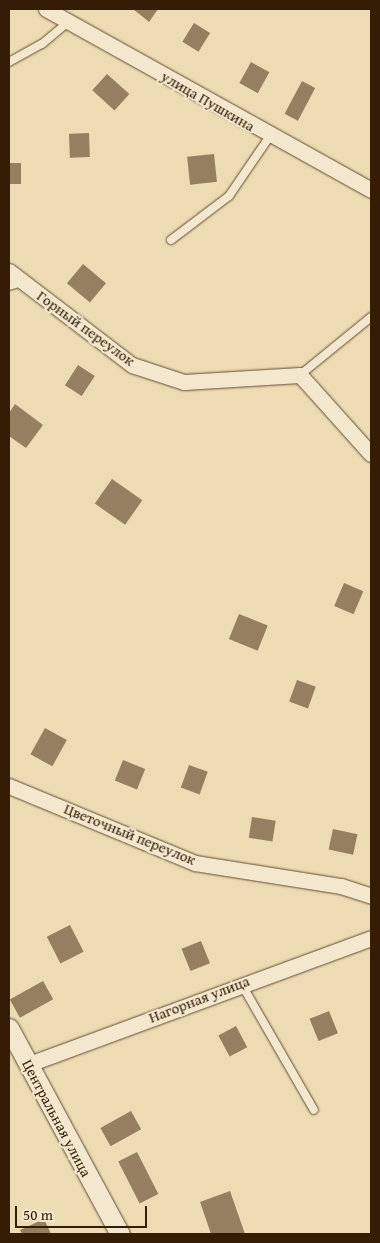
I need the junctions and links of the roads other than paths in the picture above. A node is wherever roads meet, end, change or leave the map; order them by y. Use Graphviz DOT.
graph roads {
  1 [pos="46,9"];
  2 [pos="69,22"];
  3 [pos="9,62"];
  4 [pos="270,136"];
  5 [pos="371,190"];
  6 [pos="171,240"];
  7 [pos="9,271"];
  8 [pos="16,284"];
  9 [pos="371,317"];
  10 [pos="300,375"];
  11 [pos="371,454"];
  12 [pos="9,786"];
  13 [pos="371,896"];
  14 [pos="371,938"];
  15 [pos="241,983"];
  16 [pos="9,1028"];
  17 [pos="29,1064"];
  18 [pos="314,1110"];
  19 [pos="120,1234"];
  1 -- 2 [label="street, улица Пушкина"];
  2 -- 3 [label="lane"];
  2 -- 4 [label="street, улица Пушкина"];
  4 -- 5 [label="street, улица Пушкина"];
  4 -- 6 [label="lane"];
  7 -- 8 [label="street, Горный переулок"];
  8 -- 10 [label="street, Горный переулок"];
  9 -- 10 [label="lane"];
  10 -- 11 [label="street"];
  12 -- 13 [label="street, Цветочный переулок"];
  14 -- 15 [label="street, Нагорная улица"];
  15 -- 17 [label="street, Нагорная улица"];
  15 -- 18 [label="lane"];
  16 -- 17 [label="street, Центральная улица"];
  17 -- 19 [label="street, Центральная улица"];
}
